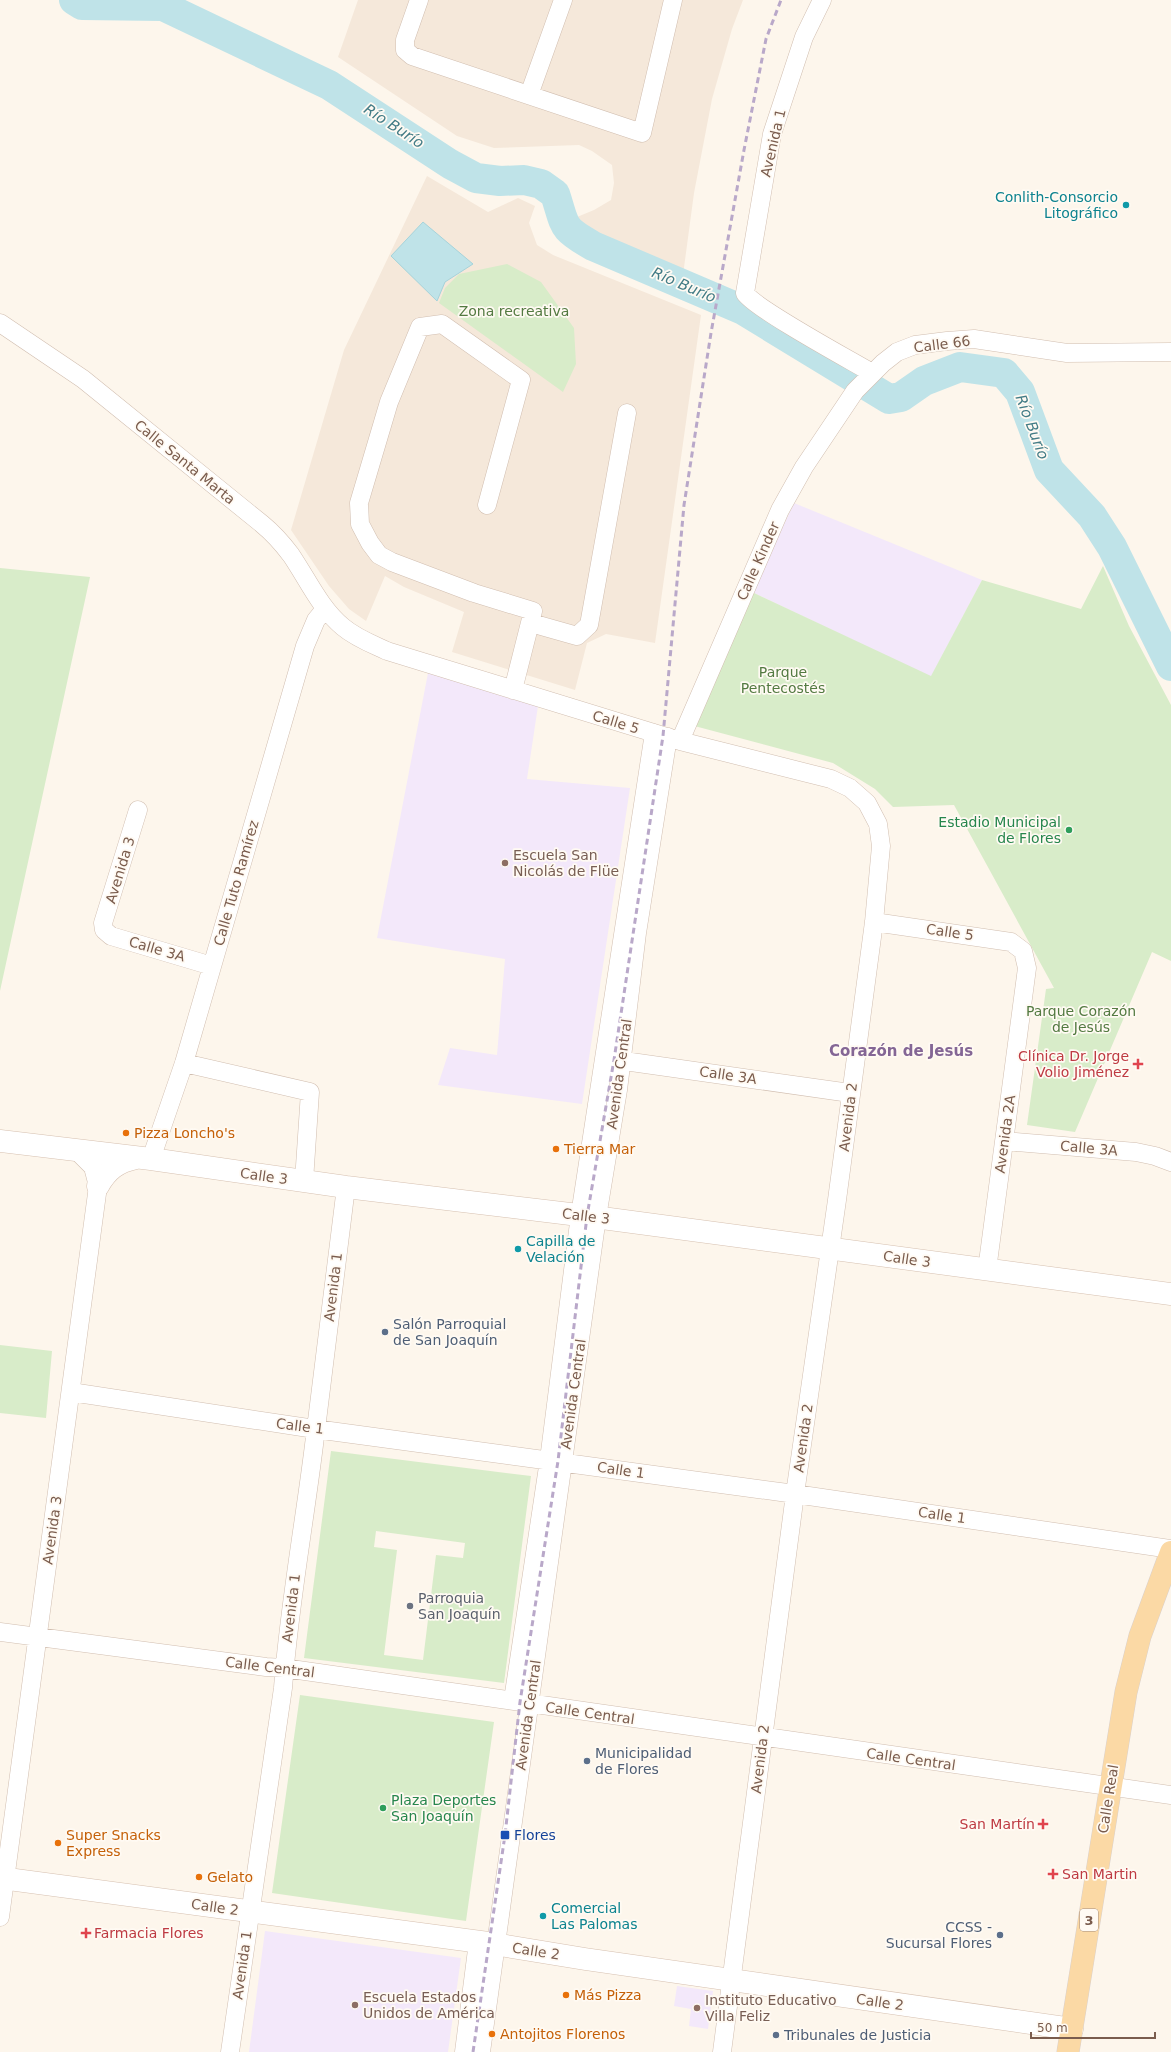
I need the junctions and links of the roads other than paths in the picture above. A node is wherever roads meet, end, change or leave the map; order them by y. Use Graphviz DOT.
graph roads {
  1 [pos="419,0"];
  2 [pos="563,0"];
  3 [pos="673,0"];
  4 [pos="822,0"];
  5 [pos="529,96"];
  6 [pos="0,323"];
  7 [pos="1171,352"];
  8 [pos="872,373"];
  9 [pos="854,392"];
  10 [pos="627,413"];
  11 [pos="487,505"];
  12 [pos="325,609"];
  13 [pos="531,623"];
  14 [pos="343,627"];
  15 [pos="513,690"];
  16 [pos="667,737"];
  17 [pos="138,810"];
  18 [pos="878,824"];
  19 [pos="874,922"];
  20 [pos="104,930"];
  21 [pos="1023,951"];
  22 [pos="212,966"];
  23 [pos="613,1059"];
  24 [pos="184,1063"];
  25 [pos="850,1093"];
  26 [pos="0,1141"];
  27 [pos="1005,1141"];
  28 [pos="76,1150"];
  29 [pos="144,1159"];
  30 [pos="1171,1162"];
  31 [pos="304,1181"];
  32 [pos="98,1186"];
  33 [pos="346,1187"];
  34 [pos="589,1216"];
  35 [pos="830,1248"];
  36 [pos="987,1270"];
  37 [pos="1171,1294"];
  38 [pos="71,1392"];
  39 [pos="315,1429"];
  40 [pos="556,1461"];
  41 [pos="795,1494"];
  42 [pos="1171,1550"];
  43 [pos="0,1632"];
  44 [pos="38,1637"];
  45 [pos="284,1668"];
  46 [pos="521,1702"];
  47 [pos="762,1738"];
  48 [pos="1109,1787"];
  49 [pos="1171,1795"];
  50 [pos="2,1878"];
  51 [pos="250,1911"];
  52 [pos="0,1918"];
  53 [pos="487,1944"];
  54 [pos="731,1980"];
  55 [pos="1072,2029"];
  56 [pos="230,2052"];
  57 [pos="464,2052"];
  58 [pos="481,2052"];
  59 [pos="722,2052"];
  60 [pos="1068,2052"];
  1 -- 5 [label="street"];
  2 -- 5 [label="street"];
  3 -- 5 [label="street"];
  4 -- 8 [label="street, Avenida 1"];
  6 -- 12 [label="street, Calle Santa Marta"];
  7 -- 8 [label="street, Calle 66"];
  8 -- 9 [label="street, Calle 66"];
  9 -- 16 [label="street, Calle Kinder"];
  10 -- 13 [label="street"];
  11 -- 13 [label="street"];
  12 -- 14 [label="street, Calle Santa Marta"];
  12 -- 22 [label="street, Calle Tuto Ramírez"];
  13 -- 15 [label="street"];
  14 -- 15 [label="street, Calle 5"];
  15 -- 16 [label="street, Calle 5"];
  16 -- 18 [label="street, Calle 5"];
  16 -- 23 [label="street, Avenida Central"];
  17 -- 20 [label="street, Avenida 3"];
  18 -- 19 [label="street, Avenida 2"];
  19 -- 21 [label="street, Calle 5"];
  19 -- 25 [label="street, Avenida 2"];
  20 -- 22 [label="street, Calle 3A"];
  21 -- 27 [label="street, Avenida 2A"];
  22 -- 24 [label="street, Calle Tuto Ramírez"];
  23 -- 25 [label="street, Calle 3A"];
  23 -- 34 [label="street, Avenida Central"];
  24 -- 29 [label="street, Calle Tuto Ramírez"];
  24 -- 31 [label="street"];
  25 -- 35 [label="street, Avenida 2"];
  26 -- 28 [label="main road, Calle 3"];
  27 -- 30 [label="street, Calle 3A"];
  27 -- 36 [label="street, Avenida 2A"];
  28 -- 29 [label="main road, Calle 3"];
  28 -- 32 [label="street, Avenida 3"];
  29 -- 31 [label="main road, Calle 3"];
  29 -- 32 [label="main road"];
  31 -- 33 [label="main road, Calle 3"];
  32 -- 38 [label="street, Avenida 3"];
  33 -- 34 [label="main road, Calle 3"];
  33 -- 39 [label="street, Avenida 1"];
  34 -- 35 [label="main road, Calle 3"];
  34 -- 40 [label="street, Avenida Central"];
  35 -- 36 [label="main road, Calle 3"];
  35 -- 41 [label="street, Avenida 2"];
  36 -- 37 [label="main road, Calle 3"];
  38 -- 39 [label="street, Calle 1"];
  38 -- 44 [label="street, Avenida 3"];
  39 -- 40 [label="street, Calle 1"];
  39 -- 45 [label="street, Avenida 1"];
  40 -- 41 [label="street, Calle 1"];
  40 -- 46 [label="street, Avenida Central"];
  41 -- 42 [label="street, Calle 1"];
  41 -- 47 [label="street, Avenida 2"];
  42 -- 48 [label="main road, Calle Real / 3"];
  43 -- 44 [label="street, Calle Central"];
  44 -- 45 [label="street, Calle Central"];
  44 -- 50 [label="street, Avenida 3"];
  45 -- 46 [label="street, Calle Central"];
  45 -- 51 [label="street, Avenida 1"];
  46 -- 47 [label="street, Calle Central"];
  46 -- 53 [label="street, Avenida Central"];
  47 -- 48 [label="street, Calle Central"];
  47 -- 54 [label="street, Avenida 2"];
  48 -- 49 [label="street, Calle Central"];
  48 -- 55 [label="main road, Calle Real / 3"];
  50 -- 51 [label="main road, Calle 2"];
  50 -- 52 [label="street, Avenida 3"];
  51 -- 53 [label="main road, Calle 2"];
  51 -- 56 [label="street, Avenida 1"];
  53 -- 54 [label="main road, Calle 2"];
  53 -- 57 [label="street, Avenida Central"];
  53 -- 58 [label="street, Avenida Central"];
  54 -- 55 [label="main road, Calle 2"];
  54 -- 59 [label="street, Avenida 2"];
  55 -- 60 [label="main road, Calle Real / 3"];
}
